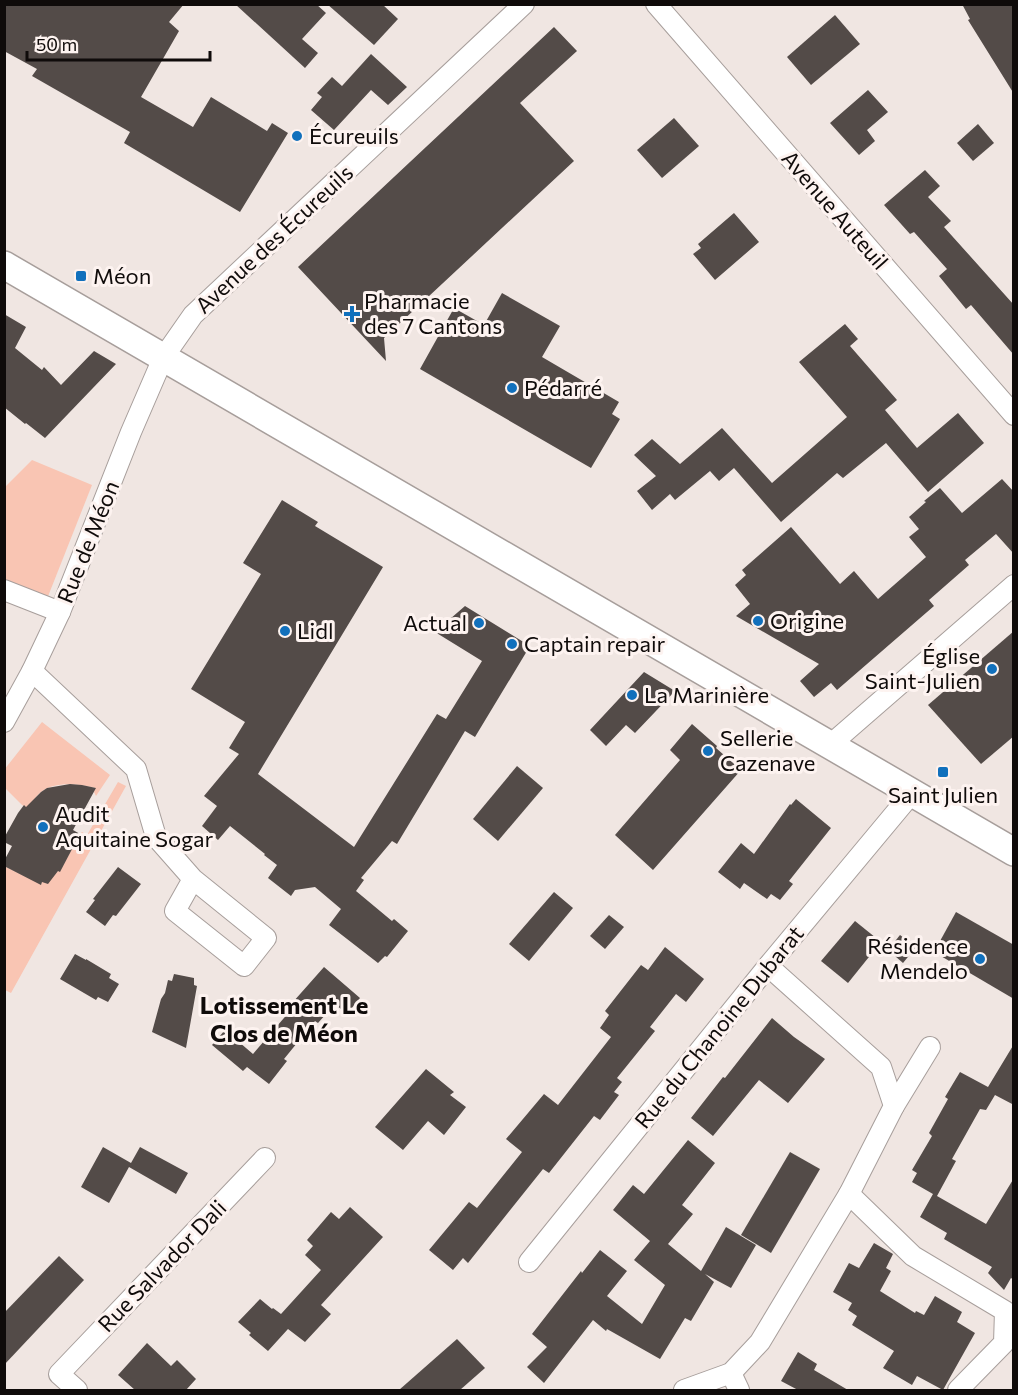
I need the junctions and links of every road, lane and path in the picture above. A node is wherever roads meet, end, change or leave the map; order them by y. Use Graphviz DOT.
graph roads {
  1 [pos="525,4"];
  2 [pos="656,4"];
  3 [pos="4,266"];
  4 [pos="163,358"];
  5 [pos="1014,415"];
  6 [pos="1014,585"];
  7 [pos="4,590"];
  8 [pos="60,612"];
  9 [pos="32,671"];
  10 [pos="4,722"];
  11 [pos="830,745"];
  12 [pos="912,793"];
  13 [pos="1014,852"];
  14 [pos="193,879"];
  15 [pos="768,966"];
  16 [pos="930,1047"];
  17 [pos="894,1107"];
  18 [pos="265,1158"];
  19 [pos="849,1194"];
  20 [pos="529,1262"];
  21 [pos="735,1382"];
  22 [pos="77,1390"];
  23 [pos="684,1390"];
  24 [pos="958,1390"];
  1 -- 4 [label="street, Avenue des Écureuils"];
  2 -- 5 [label="street, Avenue Auteuil"];
  3 -- 4 [label="main road"];
  4 -- 8 [label="street, Rue de Méon"];
  4 -- 11 [label="main road"];
  6 -- 11 [label="street"];
  7 -- 8 [label="street"];
  8 -- 9 [label="street, Rue de Méon"];
  9 -- 10 [label="street, Rue de Méon"];
  9 -- 14 [label="street"];
  11 -- 12 [label="main road"];
  12 -- 13 [label="main road"];
  12 -- 15 [label="street, Rue du Chanoine Dubarat"];
  14 -- 14 [label="street"];
  15 -- 17 [label="street"];
  15 -- 20 [label="street, Rue du Chanoine Dubarat"];
  16 -- 17 [label="street"];
  17 -- 19 [label="street"];
  18 -- 22 [label="street, Rue Salvador Dali"];
  19 -- 21 [label="street"];
  19 -- 24 [label="street"];
  21 -- 23 [label="street"];
}
